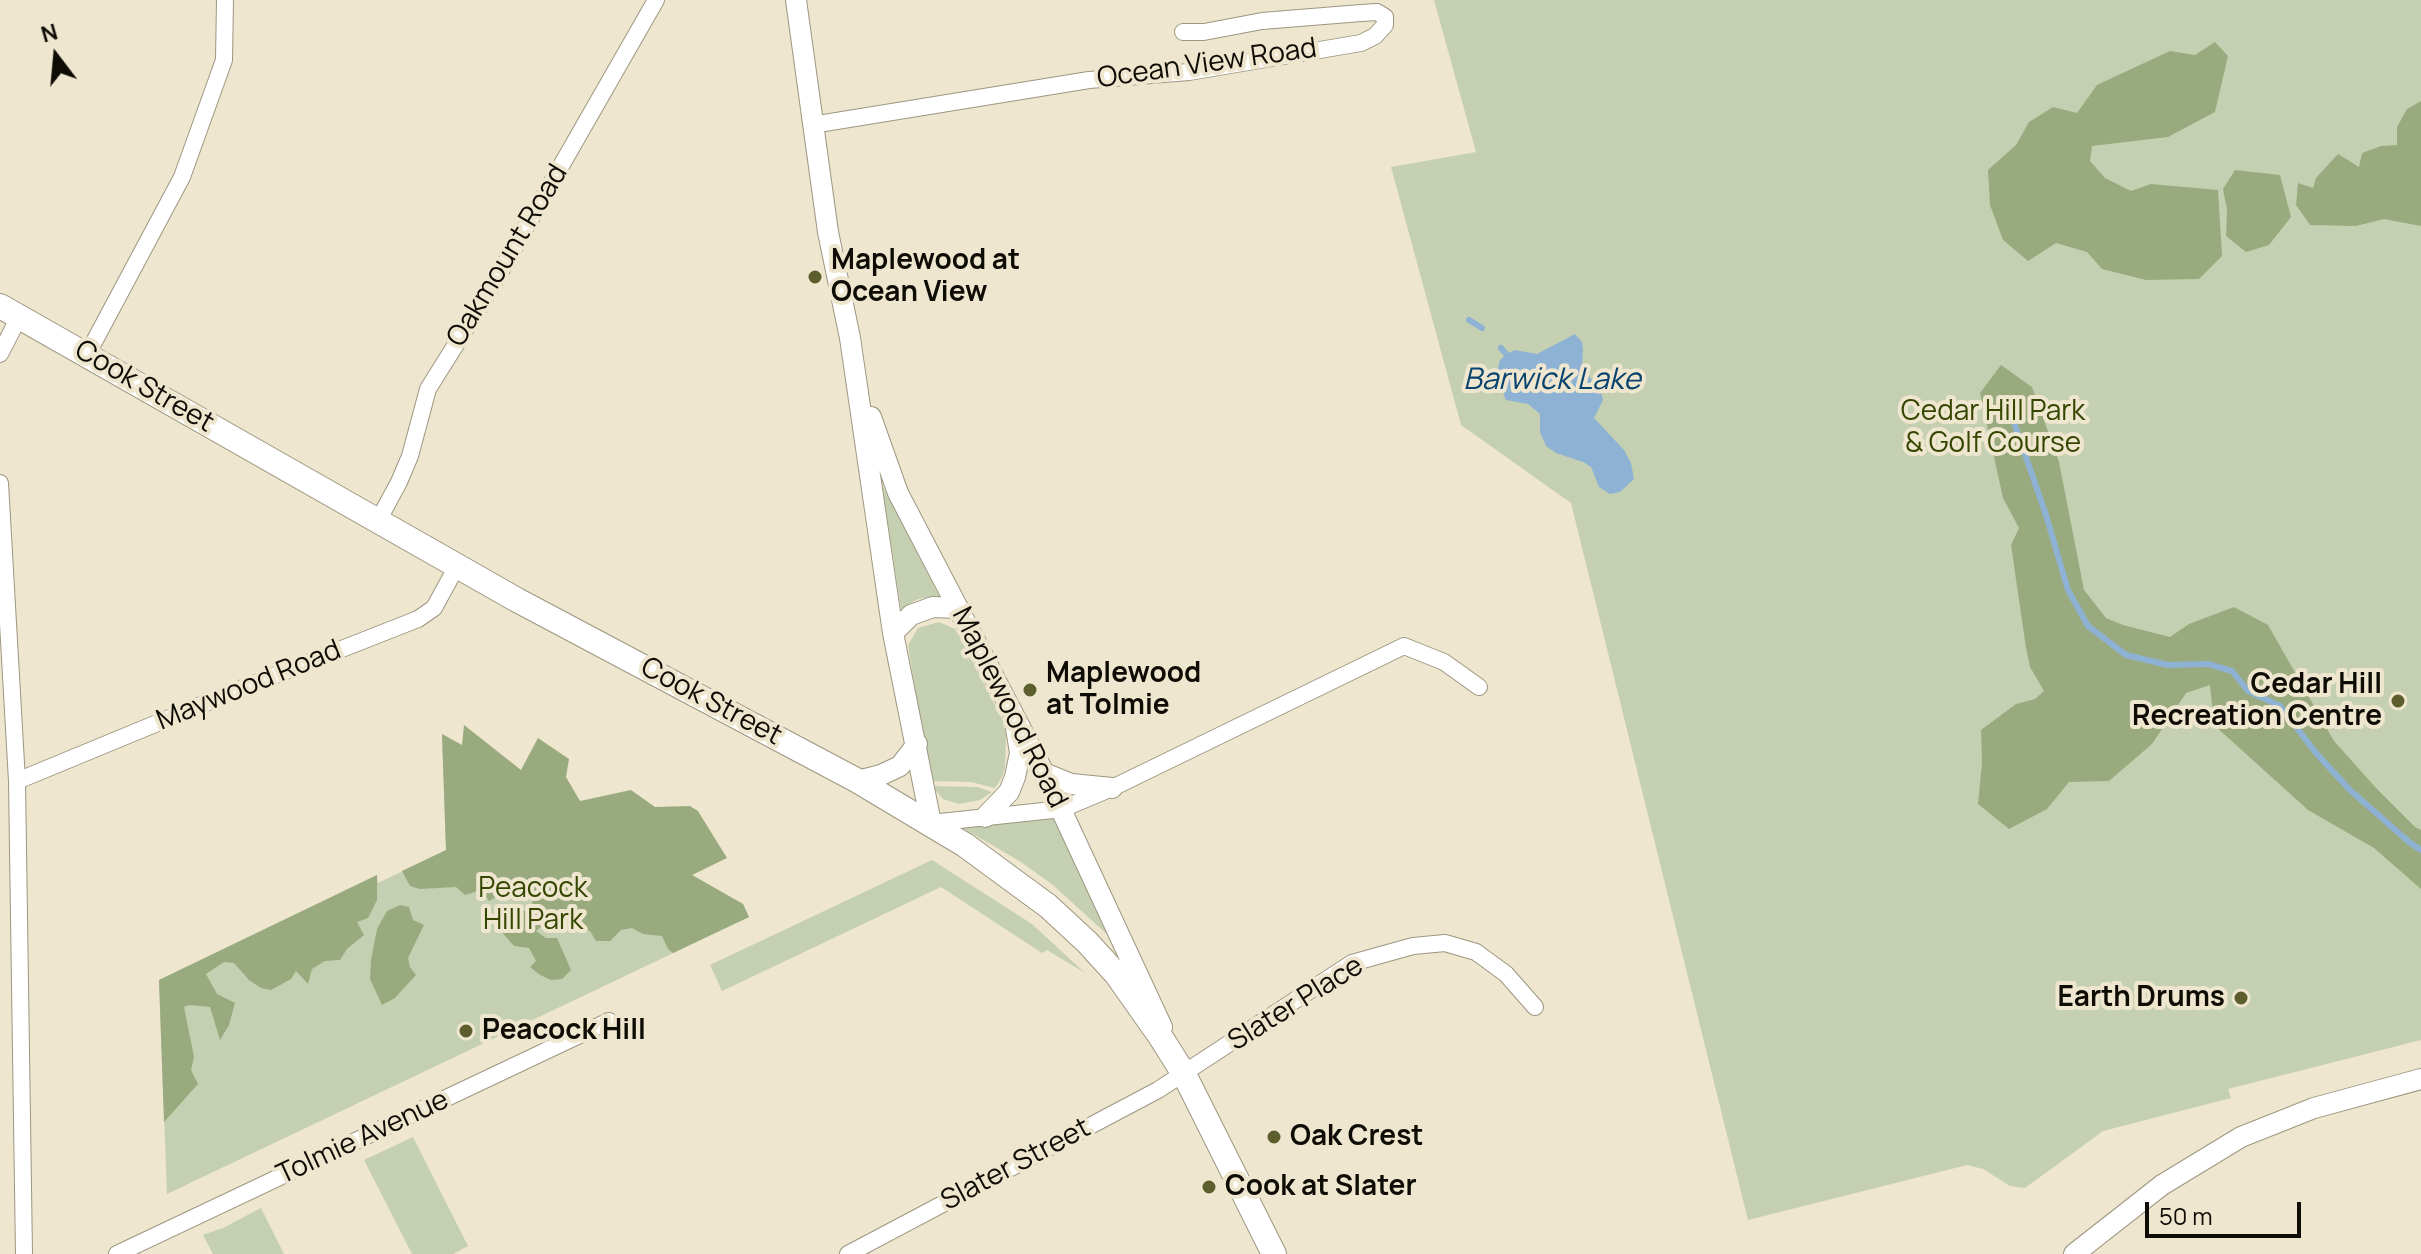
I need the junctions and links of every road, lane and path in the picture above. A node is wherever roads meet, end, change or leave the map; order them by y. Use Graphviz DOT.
graph roads {
  1 [pos="225,0"];
  2 [pos="656,0"];
  3 [pos="796,0"];
  4 [pos="1183,32"];
  5 [pos="812,125"];
  6 [pos="10,312"];
  7 [pos="850,338"];
  8 [pos="0,354"];
  9 [pos="87,355"];
  10 [pos="0,483"];
  11 [pos="378,521"];
  12 [pos="458,564"];
  13 [pos="957,608"];
  14 [pos="893,633"];
  15 [pos="1479,687"];
  16 [pos="1015,716"];
  17 [pos="917,744"];
  18 [pos="1044,773"];
  19 [pos="17,781"];
  20 [pos="858,781"];
  21 [pos="1112,788"];
  22 [pos="1062,809"];
  23 [pos="985,817"];
  24 [pos="931,823"];
  25 [pos="1535,1007"];
  26 [pos="609,1021"];
  27 [pos="1184,1074"];
  28 [pos="2421,1079"];
  29 [pos="24,1254"];
  30 [pos="117,1254"];
  31 [pos="848,1254"];
  32 [pos="1274,1254"];
  33 [pos="2074,1254"];
  1 -- 9 [label="street"];
  2 -- 11 [label="street, Oakmount Road"];
  3 -- 5 [label="street, Maplewood Road"];
  4 -- 5 [label="street, Ocean View Road"];
  5 -- 7 [label="street, Maplewood Road"];
  6 -- 8 [label="street"];
  6 -- 9 [label="main road, Cook Street"];
  7 -- 13 [label="street, Maplewood Road"];
  7 -- 14 [label="street, Maplewood Road"];
  9 -- 11 [label="main road, Cook Street"];
  10 -- 19 [label="street"];
  11 -- 12 [label="main road, Cook Street"];
  12 -- 19 [label="street, Maywood Road"];
  12 -- 20 [label="main road, Cook Street"];
  13 -- 14 [label="street"];
  13 -- 16 [label="street, Maplewood Road"];
  14 -- 17 [label="street, Maplewood Road"];
  15 -- 21 [label="street"];
  16 -- 18 [label="street, Maplewood Road"];
  16 -- 23 [label="street"];
  17 -- 20 [label="street"];
  17 -- 24 [label="street, Maplewood Road"];
  18 -- 21 [label="street"];
  18 -- 22 [label="street, Maplewood Road"];
  19 -- 29 [label="street"];
  20 -- 24 [label="main road, Cook Street"];
  21 -- 22 [label="street"];
  22 -- 23 [label="street"];
  22 -- 27 [label="street, Maplewood Road"];
  23 -- 24 [label="street"];
  24 -- 27 [label="main road, Cook Street"];
  25 -- 27 [label="street, Slater Place"];
  26 -- 30 [label="street, Tolmie Avenue"];
  27 -- 31 [label="street, Slater Street"];
  27 -- 32 [label="main road, Cook Street"];
  28 -- 33 [label="street"];
}
